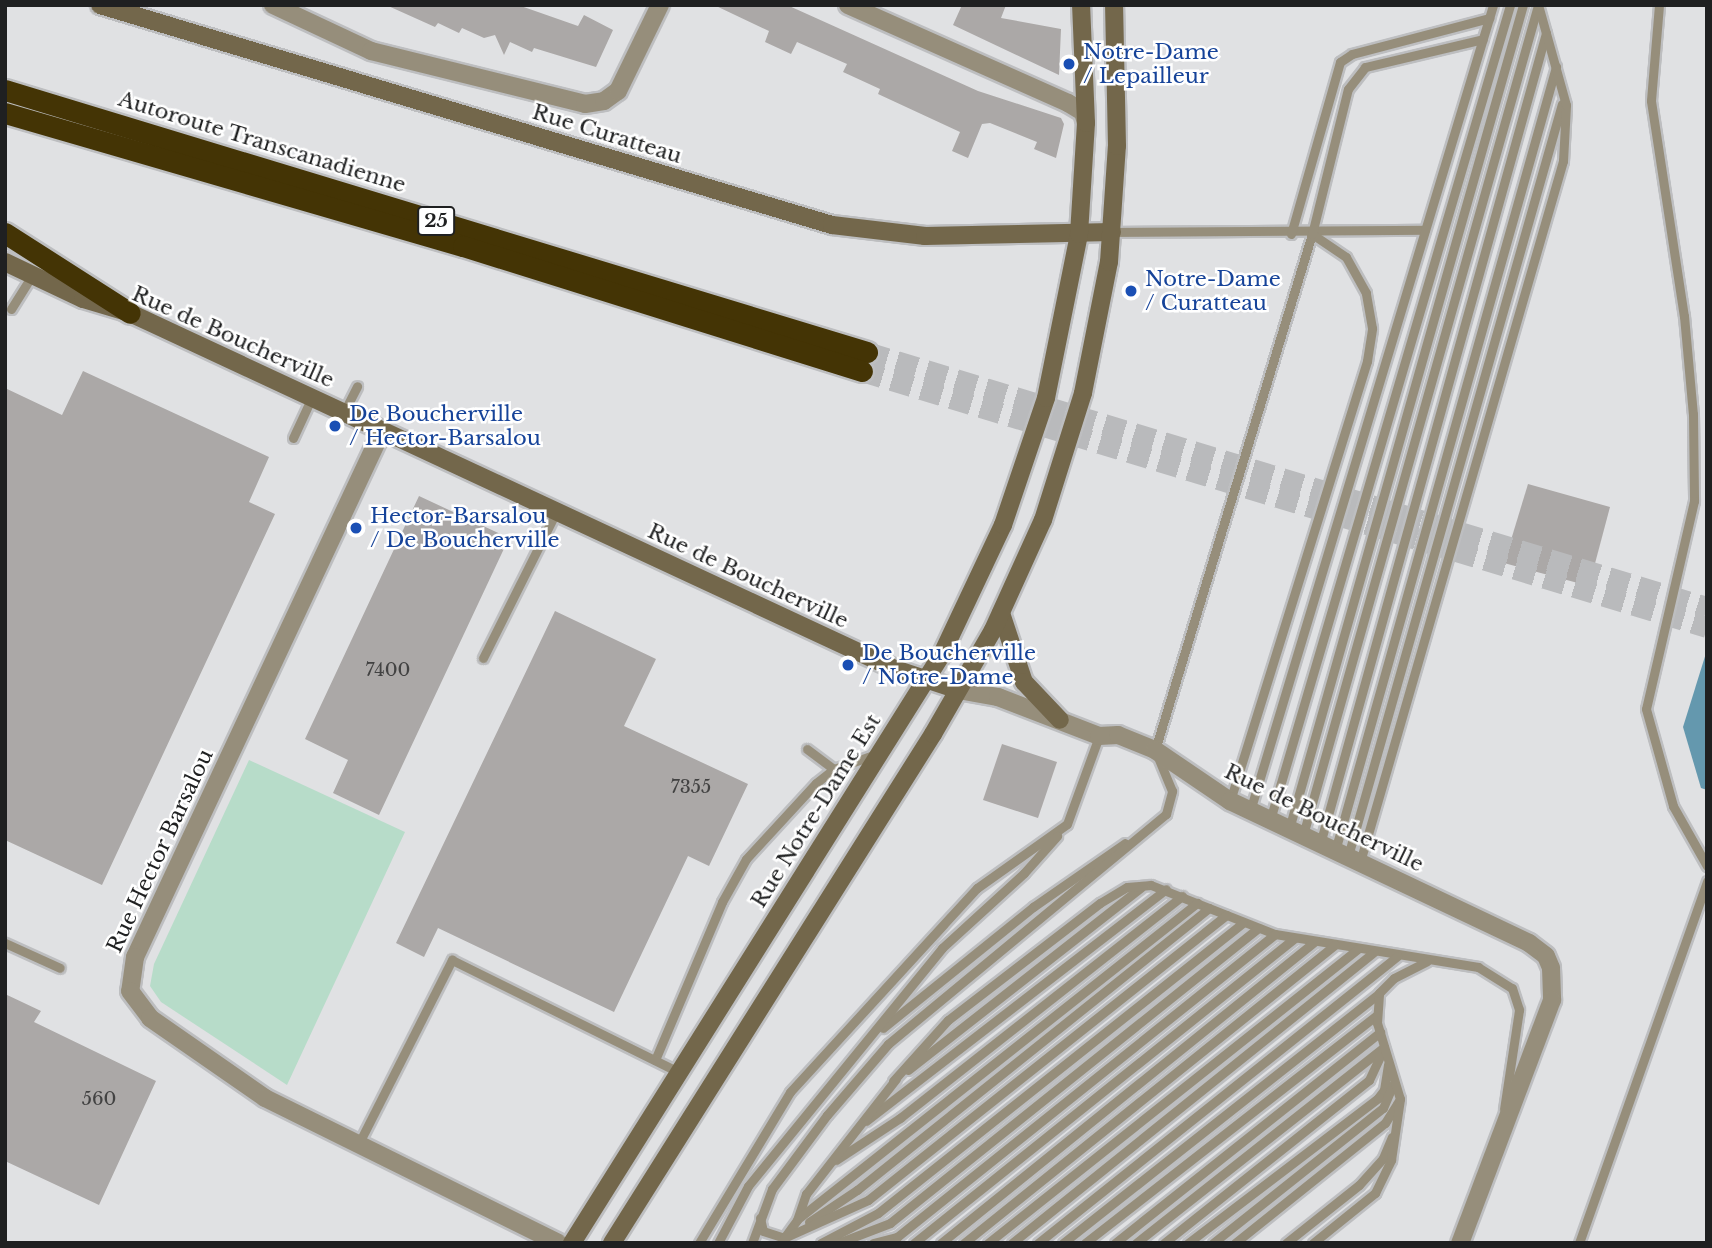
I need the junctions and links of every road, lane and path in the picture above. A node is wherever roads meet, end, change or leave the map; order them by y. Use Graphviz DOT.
graph roads {
  1 [pos="100,5"];
  2 [pos="273,5"];
  3 [pos="660,5"];
  4 [pos="848,5"];
  5 [pos="1081,5"];
  6 [pos="1114,5"];
  7 [pos="1493,5"];
  8 [pos="1510,5"];
  9 [pos="1523,5"];
  10 [pos="1538,5"];
  11 [pos="1659,5"];
  12 [pos="1489,18"];
  13 [pos="1547,31"];
  14 [pos="1483,40"];
  15 [pos="1558,64"];
  16 [pos="5,90"];
  17 [pos="1564,96"];
  18 [pos="5,113"];
  19 [pos="1086,124"];
  20 [pos="1425,230"];
  21 [pos="1112,232"];
  22 [pos="5,233"];
  23 [pos="1079,234"];
  24 [pos="1291,234"];
  25 [pos="1312,234"];
  26 [pos="5,262"];
  27 [pos="32,275"];
  28 [pos="11,309"];
  29 [pos="130,313"];
  30 [pos="357,386"];
  31 [pos="312,397"];
  32 [pos="344,412"];
  33 [pos="382,431"];
  34 [pos="293,438"];
  35 [pos="556,512"];
  36 [pos="1002,613"];
  37 [pos="483,658"];
  38 [pos="926,680"];
  39 [pos="958,690"];
  40 [pos="1060,720"];
  41 [pos="1100,736"];
  42 [pos="807,749"];
  43 [pos="1155,750"];
  44 [pos="880,753"];
  45 [pos="834,769"];
  46 [pos="1230,801"];
  47 [pos="1250,811"];
  48 [pos="1166,814"];
  49 [pos="1270,820"];
  50 [pos="1067,824"];
  51 [pos="1296,832"];
  52 [pos="1341,853"];
  53 [pos="1707,866"];
  54 [pos="1707,881"];
  55 [pos="1142,886"];
  56 [pos="1166,889"];
  57 [pos="1182,896"];
  58 [pos="1197,903"];
  59 [pos="1209,908"];
  60 [pos="1226,915"];
  61 [pos="1243,923"];
  62 [pos="1258,928"];
  63 [pos="1275,934"];
  64 [pos="1295,938"];
  65 [pos="1315,941"];
  66 [pos="5,943"];
  67 [pos="1335,945"];
  68 [pos="1357,949"];
  69 [pos="1374,952"];
  70 [pos="1398,956"];
  71 [pos="1427,961"];
  72 [pos="60,968"];
  73 [pos="1379,993"];
  74 [pos="1377,1015"];
  75 [pos="1380,1032"];
  76 [pos="1384,1047"];
  77 [pos="853,1058"];
  78 [pos="1388,1059"];
  79 [pos="655,1060"];
  80 [pos="680,1072"];
  81 [pos="1394,1078"];
  82 [pos="894,1081"];
  83 [pos="1400,1099"];
  84 [pos="1401,1118"];
  85 [pos="857,1128"];
  86 [pos="1499,1141"];
  87 [pos="358,1146"];
  88 [pos="829,1165"];
  89 [pos="760,1218"];
  90 [pos="797,1220"];
  91 [pos="784,1238"];
  92 [pos="558,1243"];
  93 [pos="572,1243"];
  94 [pos="612,1243"];
  95 [pos="698,1243"];
  96 [pos="718,1243"];
  97 [pos="743,1243"];
  98 [pos="752,1243"];
  99 [pos="821,1243"];
  100 [pos="838,1243"];
  101 [pos="873,1243"];
  102 [pos="914,1243"];
  103 [pos="941,1243"];
  104 [pos="964,1243"];
  105 [pos="988,1243"];
  106 [pos="1012,1243"];
  107 [pos="1038,1243"];
  108 [pos="1063,1243"];
  109 [pos="1085,1243"];
  110 [pos="1115,1243"];
  111 [pos="1136,1243"];
  112 [pos="1164,1243"];
  113 [pos="1188,1243"];
  114 [pos="1213,1243"];
  115 [pos="1235,1243"];
  116 [pos="1286,1243"];
  117 [pos="1313,1243"];
  118 [pos="1460,1243"];
  119 [pos="1579,1243"];
  1 -- 23 [label="main road, Rue Curatteau"];
  2 -- 3 [label="street, Rue Curatteau"];
  4 -- 19 [label="street"];
  5 -- 19 [label="main road, Rue Notre-Dame Est"];
  6 -- 21 [label="main road"];
  7 -- 12 [label="lane"];
  8 -- 49 [label="lane"];
  9 -- 51 [label="lane"];
  10 -- 13 [label="lane"];
  10 -- 51 [label="lane"];
  11 -- 53 [label="lane"];
  12 -- 14 [label="lane"];
  12 -- 24 [label="lane"];
  13 -- 15 [label="lane"];
  13 -- 52 [label="lane"];
  14 -- 20 [label="lane"];
  14 -- 25 [label="lane"];
  15 -- 17 [label="lane"];
  15 -- 52 [label="lane"];
  16 -- 18 [label="highway, Autoroute Transcanadienne / 25"];
  17 -- 52 [label="lane"];
  17 -- 52 [label="lane"];
  19 -- 23 [label="main road, Rue Notre-Dame Est"];
  20 -- 25 [label="lane"];
  20 -- 47 [label="lane"];
  21 -- 23 [label="main road, Rue Curatteau"];
  21 -- 24 [label="lane"];
  21 -- 36 [label="main road"];
  22 -- 29 [label="highway"];
  23 -- 38 [label="main road, Rue Notre-Dame Est"];
  24 -- 25 [label="lane"];
  25 -- 43 [label="lane"];
  25 -- 46 [label="lane"];
  26 -- 27 [label="main road, Rue de Boucherville"];
  27 -- 28 [label="lane"];
  27 -- 29 [label="main road, Rue de Boucherville"];
  29 -- 31 [label="main road, Rue de Boucherville"];
  30 -- 32 [label="lane"];
  31 -- 32 [label="main road, Rue de Boucherville"];
  31 -- 34 [label="lane"];
  32 -- 33 [label="main road, Rue de Boucherville"];
  33 -- 35 [label="main road, Rue de Boucherville"];
  33 -- 87 [label="street, Rue Hector Barsalou"];
  35 -- 37 [label="lane"];
  35 -- 38 [label="main road, Rue de Boucherville"];
  36 -- 39 [label="main road"];
  36 -- 40 [label="main road"];
  38 -- 39 [label="main road, Rue de Boucherville"];
  38 -- 44 [label="main road, Rue Notre-Dame Est"];
  39 -- 40 [label="street, Rue de Boucherville"];
  39 -- 94 [label="main road"];
  40 -- 41 [label="street, Rue de Boucherville"];
  41 -- 43 [label="street, Rue de Boucherville"];
  41 -- 50 [label="lane"];
  42 -- 45 [label="lane"];
  43 -- 46 [label="street, Rue de Boucherville"];
  43 -- 48 [label="lane"];
  44 -- 45 [label="lane"];
  44 -- 80 [label="main road, Rue Notre-Dame Est"];
  45 -- 79 [label="lane"];
  46 -- 47 [label="street, Rue de Boucherville"];
  47 -- 49 [label="street, Rue de Boucherville"];
  48 -- 77 [label="lane"];
  48 -- 89 [label="lane"];
  49 -- 51 [label="street, Rue de Boucherville"];
  50 -- 77 [label="lane"];
  50 -- 95 [label="lane"];
  51 -- 52 [label="street, Rue de Boucherville"];
  52 -- 86 [label="street, Rue de Boucherville"];
  54 -- 119 [label="lane"];
  55 -- 56 [label="lane"];
  55 -- 82 [label="lane"];
  55 -- 82 [label="lane"];
  56 -- 57 [label="lane"];
  56 -- 85 [label="lane"];
  57 -- 58 [label="lane"];
  57 -- 88 [label="lane"];
  58 -- 59 [label="lane"];
  58 -- 90 [label="lane"];
  59 -- 60 [label="lane"];
  59 -- 91 [label="lane"];
  60 -- 61 [label="lane"];
  60 -- 91 [label="lane"];
  61 -- 62 [label="lane"];
  61 -- 99 [label="lane"];
  62 -- 63 [label="lane"];
  62 -- 100 [label="lane"];
  63 -- 64 [label="lane"];
  63 -- 101 [label="lane"];
  64 -- 65 [label="lane"];
  64 -- 102 [label="lane"];
  65 -- 67 [label="lane"];
  65 -- 103 [label="lane"];
  66 -- 72 [label="lane"];
  67 -- 68 [label="lane"];
  67 -- 104 [label="lane"];
  68 -- 69 [label="lane"];
  68 -- 105 [label="lane"];
  69 -- 70 [label="lane"];
  69 -- 106 [label="lane"];
  70 -- 71 [label="lane"];
  70 -- 107 [label="lane"];
  71 -- 73 [label="lane"];
  71 -- 86 [label="lane"];
  73 -- 74 [label="lane"];
  73 -- 108 [label="lane"];
  74 -- 75 [label="lane"];
  74 -- 109 [label="lane"];
  75 -- 76 [label="lane"];
  75 -- 110 [label="lane"];
  76 -- 78 [label="lane"];
  76 -- 111 [label="lane"];
  76 -- 112 [label="lane"];
  77 -- 96 [label="lane"];
  78 -- 81 [label="lane"];
  78 -- 113 [label="lane"];
  79 -- 80 [label="lane"];
  79 -- 87 [label="lane"];
  80 -- 93 [label="main road, Rue Notre-Dame Est"];
  81 -- 83 [label="lane"];
  81 -- 114 [label="lane"];
  82 -- 85 [label="lane"];
  83 -- 84 [label="lane"];
  83 -- 115 [label="lane"];
  84 -- 116 [label="lane"];
  84 -- 117 [label="lane"];
  85 -- 88 [label="lane"];
  86 -- 118 [label="street"];
  87 -- 92 [label="street, Rue Hector Barsalou"];
  88 -- 90 [label="lane"];
  89 -- 91 [label="lane"];
  89 -- 97 [label="lane"];
  89 -- 98 [label="lane"];
  90 -- 91 [label="lane"];
}
